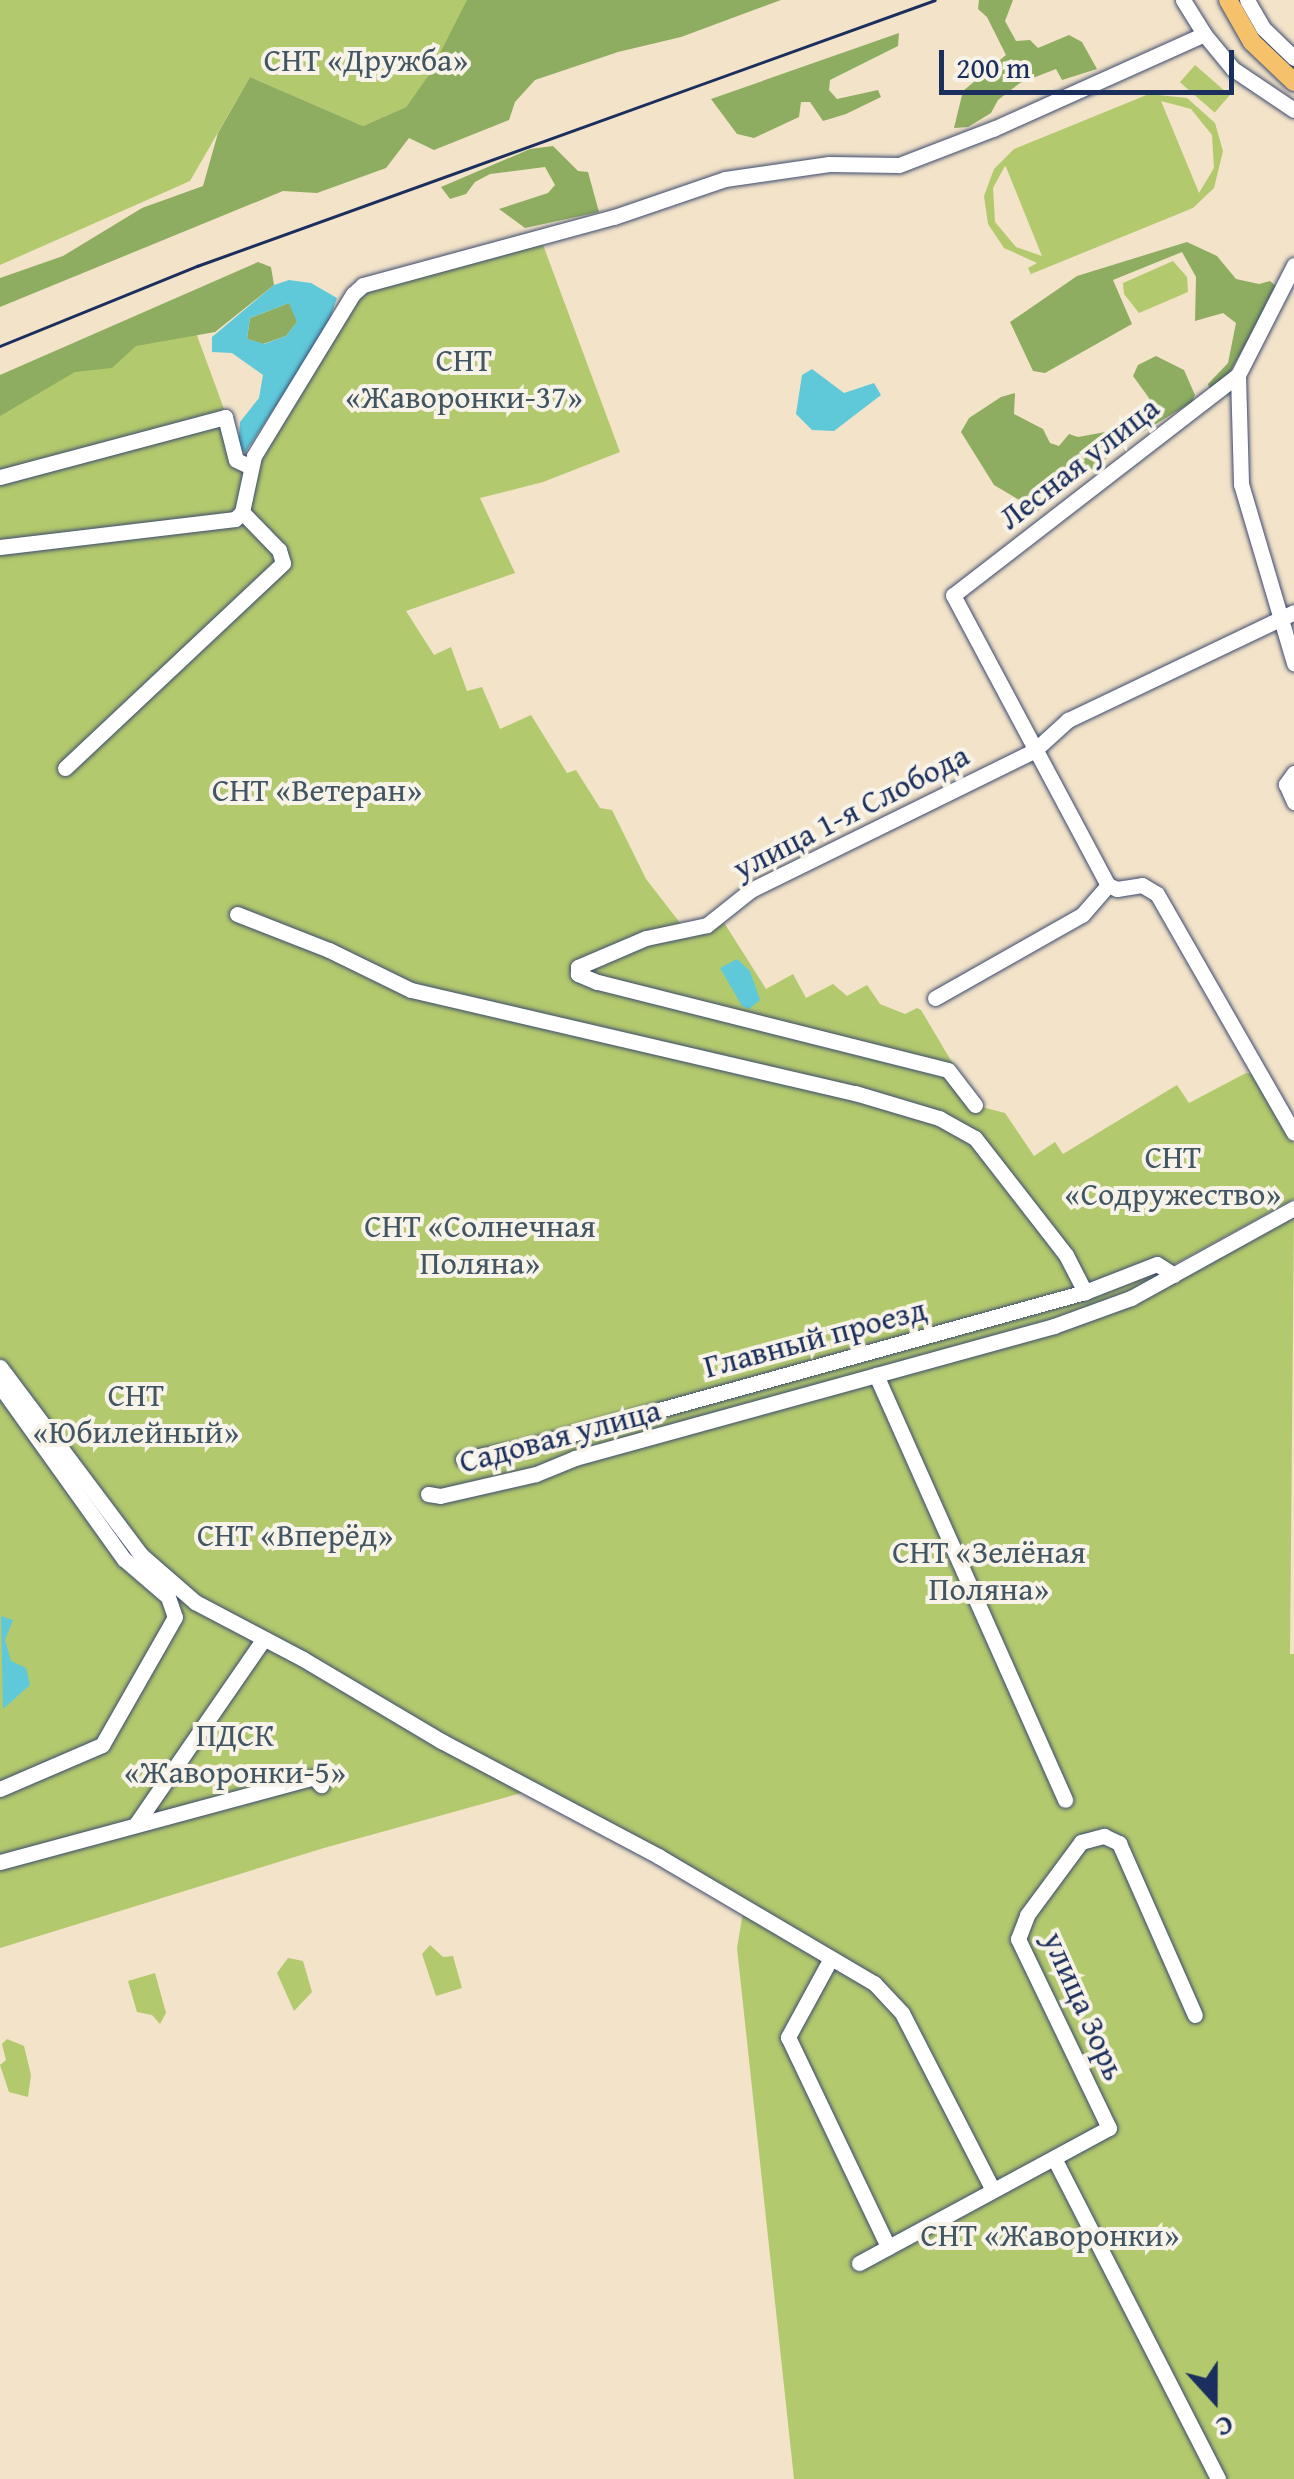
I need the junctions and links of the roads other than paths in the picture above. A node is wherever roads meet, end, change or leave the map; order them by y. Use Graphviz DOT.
graph roads {
  1 [pos="1183,0"];
  2 [pos="1228,0"];
  3 [pos="1268,0"];
  4 [pos="1247,12"];
  5 [pos="1204,34"];
  6 [pos="1294,58"];
  7 [pos="1294,82"];
  8 [pos="1294,110"];
  9 [pos="1294,265"];
  10 [pos="1238,375"];
  11 [pos="249,466"];
  12 [pos="0,477"];
  13 [pos="242,512"];
  14 [pos="0,547"];
  15 [pos="1288,615"];
  16 [pos="1294,663"];
  17 [pos="1035,750"];
  18 [pos="65,768"];
  19 [pos="1294,773"];
  20 [pos="1294,802"];
  21 [pos="1108,885"];
  22 [pos="237,914"];
  23 [pos="935,998"];
  24 [pos="974,1105"];
  25 [pos="1294,1133"];
  26 [pos="1294,1208"];
  27 [pos="1174,1275"];
  28 [pos="1085,1292"];
  29 [pos="0,1367"];
  30 [pos="876,1376"];
  31 [pos="0,1386"];
  32 [pos="463,1459"];
  33 [pos="428,1494"];
  34 [pos="263,1640"];
  35 [pos="321,1785"];
  36 [pos="0,1789"];
  37 [pos="1065,1800"];
  38 [pos="136,1824"];
  39 [pos="0,1862"];
  40 [pos="830,1960"];
  41 [pos="1195,2015"];
  42 [pos="1055,2160"];
  43 [pos="992,2188"];
  44 [pos="888,2246"];
  45 [pos="859,2263"];
  46 [pos="1218,2479"];
  1 -- 5 [label="street"];
  2 -- 4 [label="main road"];
  3 -- 4 [label="street"];
  4 -- 6 [label="street"];
  4 -- 7 [label="main road"];
  5 -- 8 [label="street"];
  5 -- 11 [label="street"];
  9 -- 10 [label="street, Лесная улица"];
  10 -- 15 [label="street, Лесная улица"];
  10 -- 17 [label="street, Лесная улица"];
  11 -- 12 [label="street"];
  11 -- 13 [label="street"];
  13 -- 14 [label="street"];
  13 -- 18 [label="street"];
  15 -- 16 [label="street"];
  15 -- 17 [label="street"];
  17 -- 21 [label="street"];
  17 -- 24 [label="street, улица 1-я Слобода"];
  19 -- 20 [label="street"];
  21 -- 23 [label="street"];
  21 -- 25 [label="street"];
  22 -- 28 [label="street"];
  26 -- 27 [label="street, Садовая улица"];
  27 -- 28 [label="street, Главный проезд"];
  27 -- 30 [label="street, Садовая улица"];
  28 -- 32 [label="street, Главный проезд"];
  29 -- 34 [label="street"];
  30 -- 33 [label="street, Садовая улица"];
  30 -- 37 [label="street"];
  31 -- 36 [label="street"];
  34 -- 38 [label="street"];
  34 -- 40 [label="street"];
  35 -- 38 [label="street"];
  38 -- 39 [label="street"];
  40 -- 43 [label="street"];
  40 -- 44 [label="street"];
  41 -- 42 [label="street, улица Зорь"];
  42 -- 43 [label="street"];
  42 -- 46 [label="street"];
  43 -- 44 [label="street"];
  44 -- 45 [label="street"];
}
